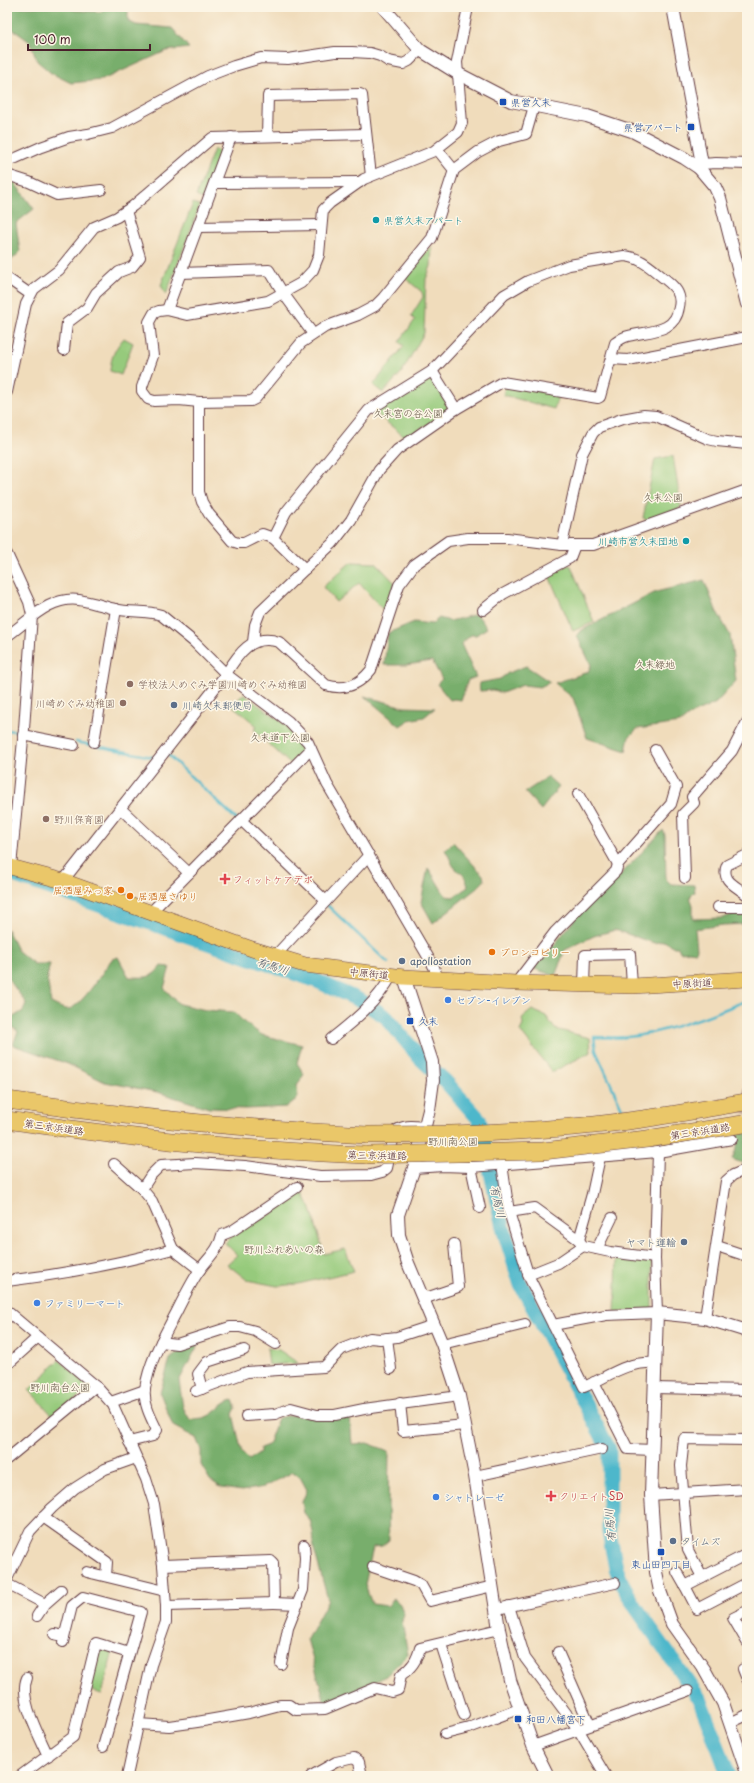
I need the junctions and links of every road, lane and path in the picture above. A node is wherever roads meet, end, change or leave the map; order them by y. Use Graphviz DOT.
graph roads {
  1 [pos="383,7"];
  2 [pos="468,7"];
  3 [pos="673,7"];
  4 [pos="420,50"];
  5 [pos="457,73"];
  6 [pos="534,106"];
  7 [pos="365,134"];
  8 [pos="266,136"];
  9 [pos="231,137"];
  10 [pos="437,149"];
  11 [pos="7,160"];
  12 [pos="747,164"];
  13 [pos="700,166"];
  14 [pos="454,170"];
  15 [pos="7,175"];
  16 [pos="371,176"];
  17 [pos="360,182"];
  18 [pos="216,183"];
  19 [pos="101,190"];
  20 [pos="126,211"];
  21 [pos="321,225"];
  22 [pos="198,227"];
  23 [pos="181,273"];
  24 [pos="7,278"];
  25 [pos="283,293"];
  26 [pos="30,294"];
  27 [pos="747,304"];
  28 [pos="167,310"];
  29 [pos="313,334"];
  30 [pos="747,337"];
  31 [pos="64,350"];
  32 [pos="611,360"];
  33 [pos="432,371"];
  34 [pos="7,392"];
  35 [pos="199,402"];
  36 [pos="456,409"];
  37 [pos="747,444"];
  38 [pos="747,490"];
  39 [pos="273,538"];
  40 [pos="562,544"];
  41 [pos="575,545"];
  42 [pos="7,554"];
  43 [pos="305,569"];
  44 [pos="116,610"];
  45 [pos="483,610"];
  46 [pos="32,615"];
  47 [pos="7,636"];
  48 [pos="253,642"];
  49 [pos="226,674"];
  50 [pos="747,722"];
  51 [pos="24,735"];
  52 [pos="94,742"];
  53 [pos="74,745"];
  54 [pos="311,749"];
  55 [pos="655,750"];
  56 [pos="578,794"];
  57 [pos="121,809"];
  58 [pos="241,820"];
  59 [pos="369,855"];
  60 [pos="747,855"];
  61 [pos="618,864"];
  62 [pos="9,866"];
  63 [pos="190,873"];
  64 [pos="685,878"];
  65 [pos="63,881"];
  66 [pos="747,895"];
  67 [pos="326,901"];
  68 [pos="718,907"];
  69 [pos="747,907"];
  70 [pos="150,913"];
  71 [pos="275,956"];
  72 [pos="398,976"];
  73 [pos="438,978"];
  74 [pos="747,979"];
  75 [pos="516,983"];
  76 [pos="584,985"];
  77 [pos="632,986"];
  78 [pos="331,1040"];
  79 [pos="7,1100"];
  80 [pos="746,1102"];
  81 [pos="7,1120"];
  82 [pos="745,1124"];
  83 [pos="425,1127"];
  84 [pos="732,1139"];
  85 [pos="658,1152"];
  86 [pos="600,1157"];
  87 [pos="114,1164"];
  88 [pos="502,1164"];
  89 [pos="471,1167"];
  90 [pos="414,1168"];
  91 [pos="747,1169"];
  92 [pos="297,1187"];
  93 [pos="142,1189"];
  94 [pos="480,1208"];
  95 [pos="509,1212"];
  96 [pos="612,1218"];
  97 [pos="581,1243"];
  98 [pos="454,1244"];
  99 [pos="717,1246"];
  100 [pos="173,1249"];
  101 [pos="597,1249"];
  102 [pos="747,1256"];
  103 [pos="655,1258"];
  104 [pos="200,1270"];
  105 [pos="528,1275"];
  106 [pos="7,1281"];
  107 [pos="423,1299"];
  108 [pos="7,1311"];
  109 [pos="656,1313"];
  110 [pos="705,1318"];
  111 [pos="525,1324"];
  112 [pos="434,1325"];
  113 [pos="553,1325"];
  114 [pos="747,1331"];
  115 [pos="38,1337"];
  116 [pos="387,1338"];
  117 [pos="161,1342"];
  118 [pos="276,1344"];
  119 [pos="442,1344"];
  120 [pos="244,1350"];
  121 [pos="301,1360"];
  122 [pos="654,1363"];
  123 [pos="7,1365"];
  124 [pos="309,1368"];
  125 [pos="391,1369"];
  126 [pos="594,1382"];
  127 [pos="96,1386"];
  128 [pos="654,1388"];
  129 [pos="145,1390"];
  130 [pos="747,1390"];
  131 [pos="459,1396"];
  132 [pos="111,1402"];
  133 [pos="400,1403"];
  134 [pos="246,1416"];
  135 [pos="465,1425"];
  136 [pos="747,1440"];
  137 [pos="129,1442"];
  138 [pos="602,1449"];
  139 [pos="653,1450"];
  140 [pos="136,1458"];
  141 [pos="7,1459"];
  142 [pos="475,1476"];
  143 [pos="747,1489"];
  144 [pos="683,1494"];
  145 [pos="652,1495"];
  146 [pos="43,1517"];
  147 [pos="304,1545"];
  148 [pos="747,1554"];
  149 [pos="163,1565"];
  150 [pos="374,1567"];
  151 [pos="87,1572"];
  152 [pos="677,1572"];
  153 [pos="106,1576"];
  154 [pos="702,1577"];
  155 [pos="7,1579"];
  156 [pos="616,1582"];
  157 [pos="747,1583"];
  158 [pos="7,1584"];
  159 [pos="493,1586"];
  160 [pos="684,1586"];
  161 [pos="61,1590"];
  162 [pos="165,1591"];
  163 [pos="274,1603"];
  164 [pos="45,1604"];
  165 [pos="298,1604"];
  166 [pos="166,1606"];
  167 [pos="509,1606"];
  168 [pos="497,1610"];
  169 [pos="747,1611"];
  170 [pos="37,1616"];
  171 [pos="500,1629"];
  172 [pos="60,1637"];
  173 [pos="747,1642"];
  174 [pos="440,1644"];
  175 [pos="558,1652"];
  176 [pos="129,1653"];
  177 [pos="281,1664"];
  178 [pos="747,1667"];
  179 [pos="27,1678"];
  180 [pos="747,1679"];
  181 [pos="688,1691"];
  182 [pos="519,1710"];
  183 [pos="464,1714"];
  184 [pos="747,1715"];
  185 [pos="730,1723"];
  186 [pos="138,1724"];
  187 [pos="590,1725"];
  188 [pos="578,1729"];
  189 [pos="445,1734"];
  190 [pos="533,1746"];
  191 [pos="103,1747"];
  192 [pos="48,1756"];
  193 [pos="747,1773"];
  194 [pos="20,1776"];
  195 [pos="127,1776"];
  196 [pos="311,1776"];
  197 [pos="362,1776"];
  198 [pos="548,1776"];
  199 [pos="606,1776"];
  1 -- 4 [label="street"];
  2 -- 5 [label="street"];
  3 -- 13 [label="street"];
  4 -- 5 [label="street"];
  4 -- 11 [label="street"];
  5 -- 6 [label="street"];
  5 -- 10 [label="street"];
  6 -- 13 [label="street"];
  6 -- 14 [label="street"];
  7 -- 8 [label="street"];
  7 -- 8 [label="street"];
  7 -- 16 [label="street"];
  8 -- 9 [label="street"];
  9 -- 18 [label="street"];
  9 -- 20 [label="street"];
  10 -- 14 [label="street"];
  10 -- 16 [label="street"];
  12 -- 13 [label="street"];
  13 -- 27 [label="street"];
  14 -- 29 [label="street"];
  15 -- 19 [label="street"];
  16 -- 17 [label="street"];
  17 -- 18 [label="street"];
  17 -- 21 [label="street"];
  18 -- 22 [label="street"];
  20 -- 26 [label="street"];
  20 -- 31 [label="street"];
  21 -- 22 [label="street"];
  21 -- 25 [label="street"];
  22 -- 23 [label="street"];
  23 -- 25 [label="street"];
  23 -- 28 [label="street"];
  24 -- 26 [label="street"];
  25 -- 28 [label="street"];
  25 -- 29 [label="street"];
  26 -- 34 [label="street"];
  28 -- 35 [label="street"];
  29 -- 35 [label="street"];
  30 -- 32 [label="street"];
  32 -- 33 [label="street"];
  32 -- 36 [label="street"];
  33 -- 36 [label="street"];
  33 -- 39 [label="street"];
  35 -- 39 [label="street"];
  36 -- 43 [label="street"];
  37 -- 40 [label="street"];
  38 -- 41 [label="street"];
  39 -- 43 [label="street"];
  40 -- 41 [label="street"];
  40 -- 48 [label="street"];
  41 -- 45 [label="street"];
  42 -- 46 [label="street"];
  43 -- 48 [label="street"];
  44 -- 46 [label="street"];
  44 -- 49 [label="street"];
  44 -- 52 [label="street"];
  46 -- 47 [label="street"];
  46 -- 51 [label="street"];
  48 -- 49 [label="street"];
  49 -- 54 [label="street"];
  49 -- 57 [label="street"];
  50 -- 64 [label="street"];
  51 -- 53 [label="street"];
  51 -- 62 [label="street"];
  54 -- 58 [label="street"];
  54 -- 59 [label="street"];
  55 -- 61 [label="street"];
  56 -- 61 [label="street"];
  57 -- 63 [label="street"];
  57 -- 65 [label="street"];
  58 -- 63 [label="street"];
  58 -- 67 [label="street"];
  59 -- 67 [label="street"];
  59 -- 73 [label="street"];
  60 -- 66 [label="street"];
  61 -- 75 [label="street"];
  62 -- 65 [label="main road, 中原街道"];
  63 -- 70 [label="street"];
  65 -- 70 [label="main road, 中原街道"];
  67 -- 71 [label="street"];
  68 -- 69 [label="street"];
  70 -- 71 [label="main road, 中原街道"];
  71 -- 72 [label="main road, 中原街道"];
  72 -- 73 [label="main road, 中原街道"];
  72 -- 78 [label="street"];
  72 -- 83 [label="street"];
  73 -- 75 [label="main road, 中原街道"];
  74 -- 77 [label="main road, 中原街道"];
  75 -- 76 [label="main road, 中原街道"];
  76 -- 77 [label="main road, 中原街道"];
  76 -- 77 [label="street"];
  79 -- 80 [label="highway, 第三京浜道路, bridge"];
  81 -- 82 [label="highway, 第三京浜道路, bridge"];
  83 -- 90 [label="street"];
  83 -- 93 [label="street"];
  84 -- 85 [label="street"];
  85 -- 86 [label="street"];
  85 -- 103 [label="street"];
  86 -- 88 [label="street"];
  86 -- 97 [label="street"];
  87 -- 93 [label="street"];
  88 -- 89 [label="street"];
  88 -- 95 [label="street"];
  89 -- 90 [label="street"];
  89 -- 94 [label="street"];
  90 -- 107 [label="street"];
  91 -- 99 [label="street"];
  92 -- 104 [label="street"];
  93 -- 100 [label="street"];
  95 -- 97 [label="street"];
  95 -- 105 [label="street"];
  96 -- 101 [label="street"];
  97 -- 101 [label="street"];
  97 -- 105 [label="street"];
  98 -- 107 [label="street"];
  99 -- 102 [label="street"];
  99 -- 110 [label="street"];
  100 -- 104 [label="street"];
  100 -- 106 [label="street"];
  101 -- 103 [label="street"];
  103 -- 109 [label="street"];
  104 -- 117 [label="street"];
  105 -- 113 [label="street"];
  107 -- 112 [label="street"];
  108 -- 115 [label="street"];
  109 -- 110 [label="street"];
  109 -- 113 [label="street"];
  109 -- 122 [label="street"];
  110 -- 114 [label="street"];
  111 -- 119 [label="street"];
  112 -- 116 [label="street"];
  112 -- 119 [label="street"];
  113 -- 126 [label="street"];
  115 -- 123 [label="street"];
  115 -- 127 [label="street"];
  116 -- 124 [label="street"];
  116 -- 125 [label="street"];
  117 -- 118 [label="street"];
  117 -- 129 [label="street"];
  119 -- 131 [label="street"];
  120 -- 124 [label="street"];
  121 -- 124 [label="street"];
  122 -- 126 [label="street"];
  122 -- 128 [label="street"];
  126 -- 139 [label="street"];
  127 -- 132 [label="street"];
  127 -- 141 [label="street"];
  128 -- 130 [label="street"];
  128 -- 139 [label="street"];
  129 -- 132 [label="street"];
  129 -- 137 [label="street"];
  131 -- 133 [label="street"];
  131 -- 135 [label="street"];
  132 -- 137 [label="street"];
  133 -- 134 [label="street"];
  133 -- 135 [label="street"];
  135 -- 142 [label="street"];
  136 -- 144 [label="street"];
  137 -- 140 [label="street"];
  138 -- 142 [label="street"];
  139 -- 145 [label="street"];
  140 -- 146 [label="street"];
  140 -- 149 [label="street"];
  142 -- 159 [label="street"];
  143 -- 144 [label="street"];
  144 -- 145 [label="street"];
  144 -- 154 [label="street"];
  145 -- 185 [label="street"];
  146 -- 153 [label="street"];
  146 -- 155 [label="street"];
  147 -- 165 [label="street"];
  148 -- 154 [label="street"];
  149 -- 162 [label="street"];
  149 -- 163 [label="street"];
  150 -- 159 [label="street"];
  151 -- 153 [label="street"];
  152 -- 160 [label="street"];
  153 -- 162 [label="street"];
  154 -- 160 [label="street"];
  156 -- 167 [label="street"];
  157 -- 160 [label="street"];
  158 -- 164 [label="street"];
  159 -- 168 [label="street"];
  161 -- 164 [label="street"];
  162 -- 166 [label="street"];
  163 -- 165 [label="street"];
  163 -- 166 [label="street"];
  164 -- 170 [label="street"];
  165 -- 177 [label="street"];
  166 -- 186 [label="street"];
  167 -- 168 [label="street"];
  167 -- 188 [label="street"];
  168 -- 171 [label="street"];
  169 -- 173 [label="street"];
  171 -- 174 [label="street"];
  171 -- 182 [label="street"];
  172 -- 176 [label="street"];
  174 -- 183 [label="street"];
  174 -- 186 [label="street"];
  175 -- 187 [label="street"];
  176 -- 191 [label="street"];
  176 -- 192 [label="street"];
  178 -- 180 [label="street"];
  179 -- 192 [label="street"];
  181 -- 187 [label="street"];
  182 -- 189 [label="street"];
  182 -- 190 [label="street"];
  184 -- 185 [label="street"];
  185 -- 193 [label="street"];
  186 -- 195 [label="street"];
  187 -- 188 [label="street"];
  188 -- 190 [label="street"];
  188 -- 199 [label="street"];
  190 -- 198 [label="street"];
  192 -- 194 [label="street"];
  196 -- 197 [label="street"];
}
